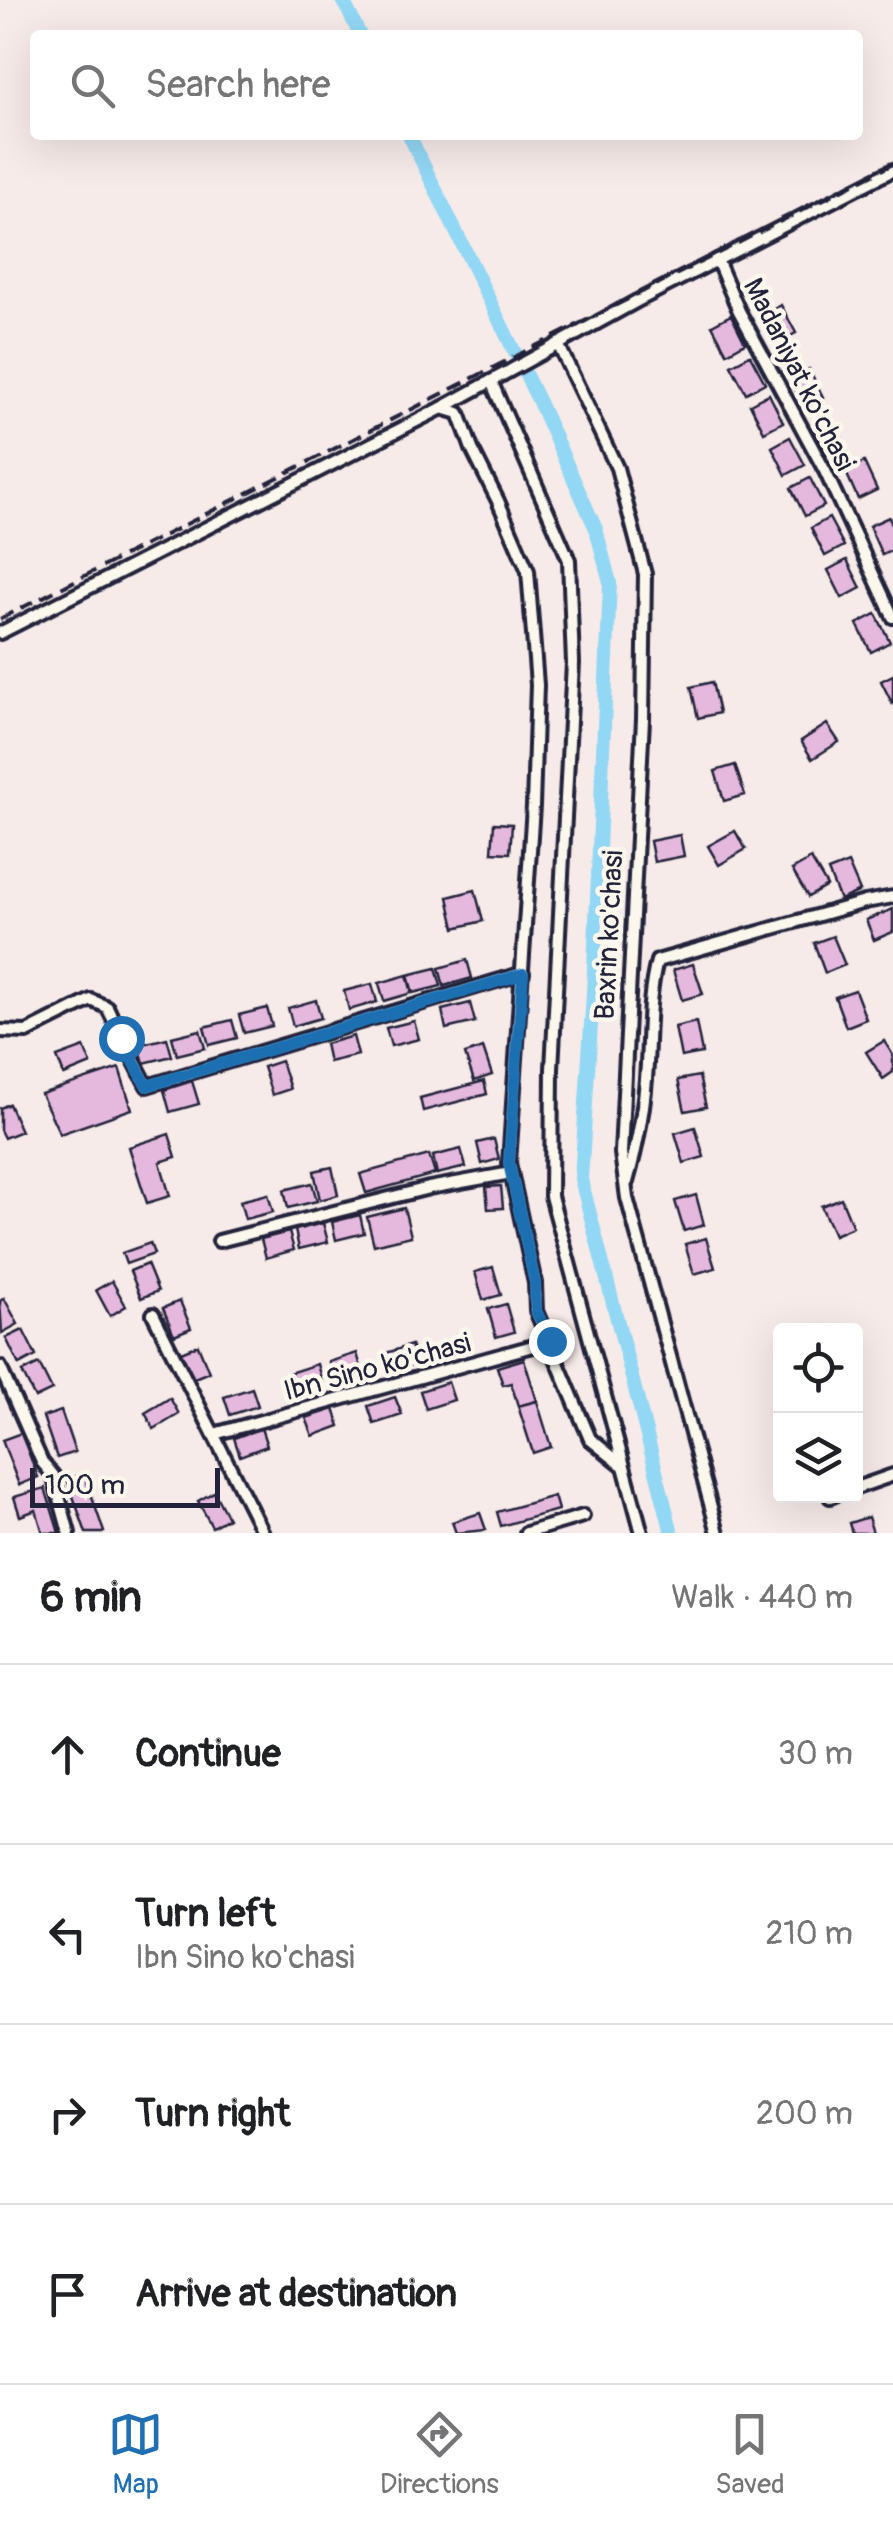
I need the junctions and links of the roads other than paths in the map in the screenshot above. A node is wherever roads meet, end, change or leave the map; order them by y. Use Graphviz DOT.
graph roads {
  1 [pos="893,170"];
  2 [pos="717,260"];
  3 [pos="558,344"];
  4 [pos="490,381"];
  5 [pos="442,408"];
  6 [pos="893,617"];
  7 [pos="0,633"];
  8 [pos="893,897"];
  9 [pos="523,974"];
  10 [pos="0,1031"];
  11 [pos="511,1173"];
  12 [pos="626,1186"];
  13 [pos="219,1242"];
  14 [pos="153,1314"];
  15 [pos="551,1341"];
  16 [pos="0,1367"];
  17 [pos="214,1434"];
  18 [pos="621,1464"];
  19 [pos="893,1475"];
  20 [pos="863,1486"];
  21 [pos="582,1516"];
  22 [pos="69,1533"];
  23 [pos="263,1533"];
  24 [pos="526,1533"];
  25 [pos="642,1533"];
  26 [pos="718,1533"];
  1 -- 2 [label="street"];
  2 -- 3 [label="street"];
  2 -- 6 [label="street, Madaniyat ko'chasi"];
  3 -- 4 [label="street"];
  3 -- 12 [label="street, Baxrin ko'chasi"];
  4 -- 5 [label="street"];
  4 -- 18 [label="street"];
  5 -- 7 [label="street"];
  5 -- 9 [label="street"];
  8 -- 12 [label="street"];
  9 -- 10 [label="street"];
  9 -- 11 [label="street"];
  11 -- 13 [label="street"];
  11 -- 15 [label="street"];
  12 -- 26 [label="street, Baxrin ko'chasi"];
  14 -- 17 [label="street"];
  15 -- 17 [label="street, Ibn Sino ko'chasi"];
  15 -- 18 [label="street"];
  16 -- 22 [label="street"];
  17 -- 23 [label="street"];
  18 -- 25 [label="street"];
  19 -- 20 [label="street"];
  21 -- 24 [label="street"];
}
